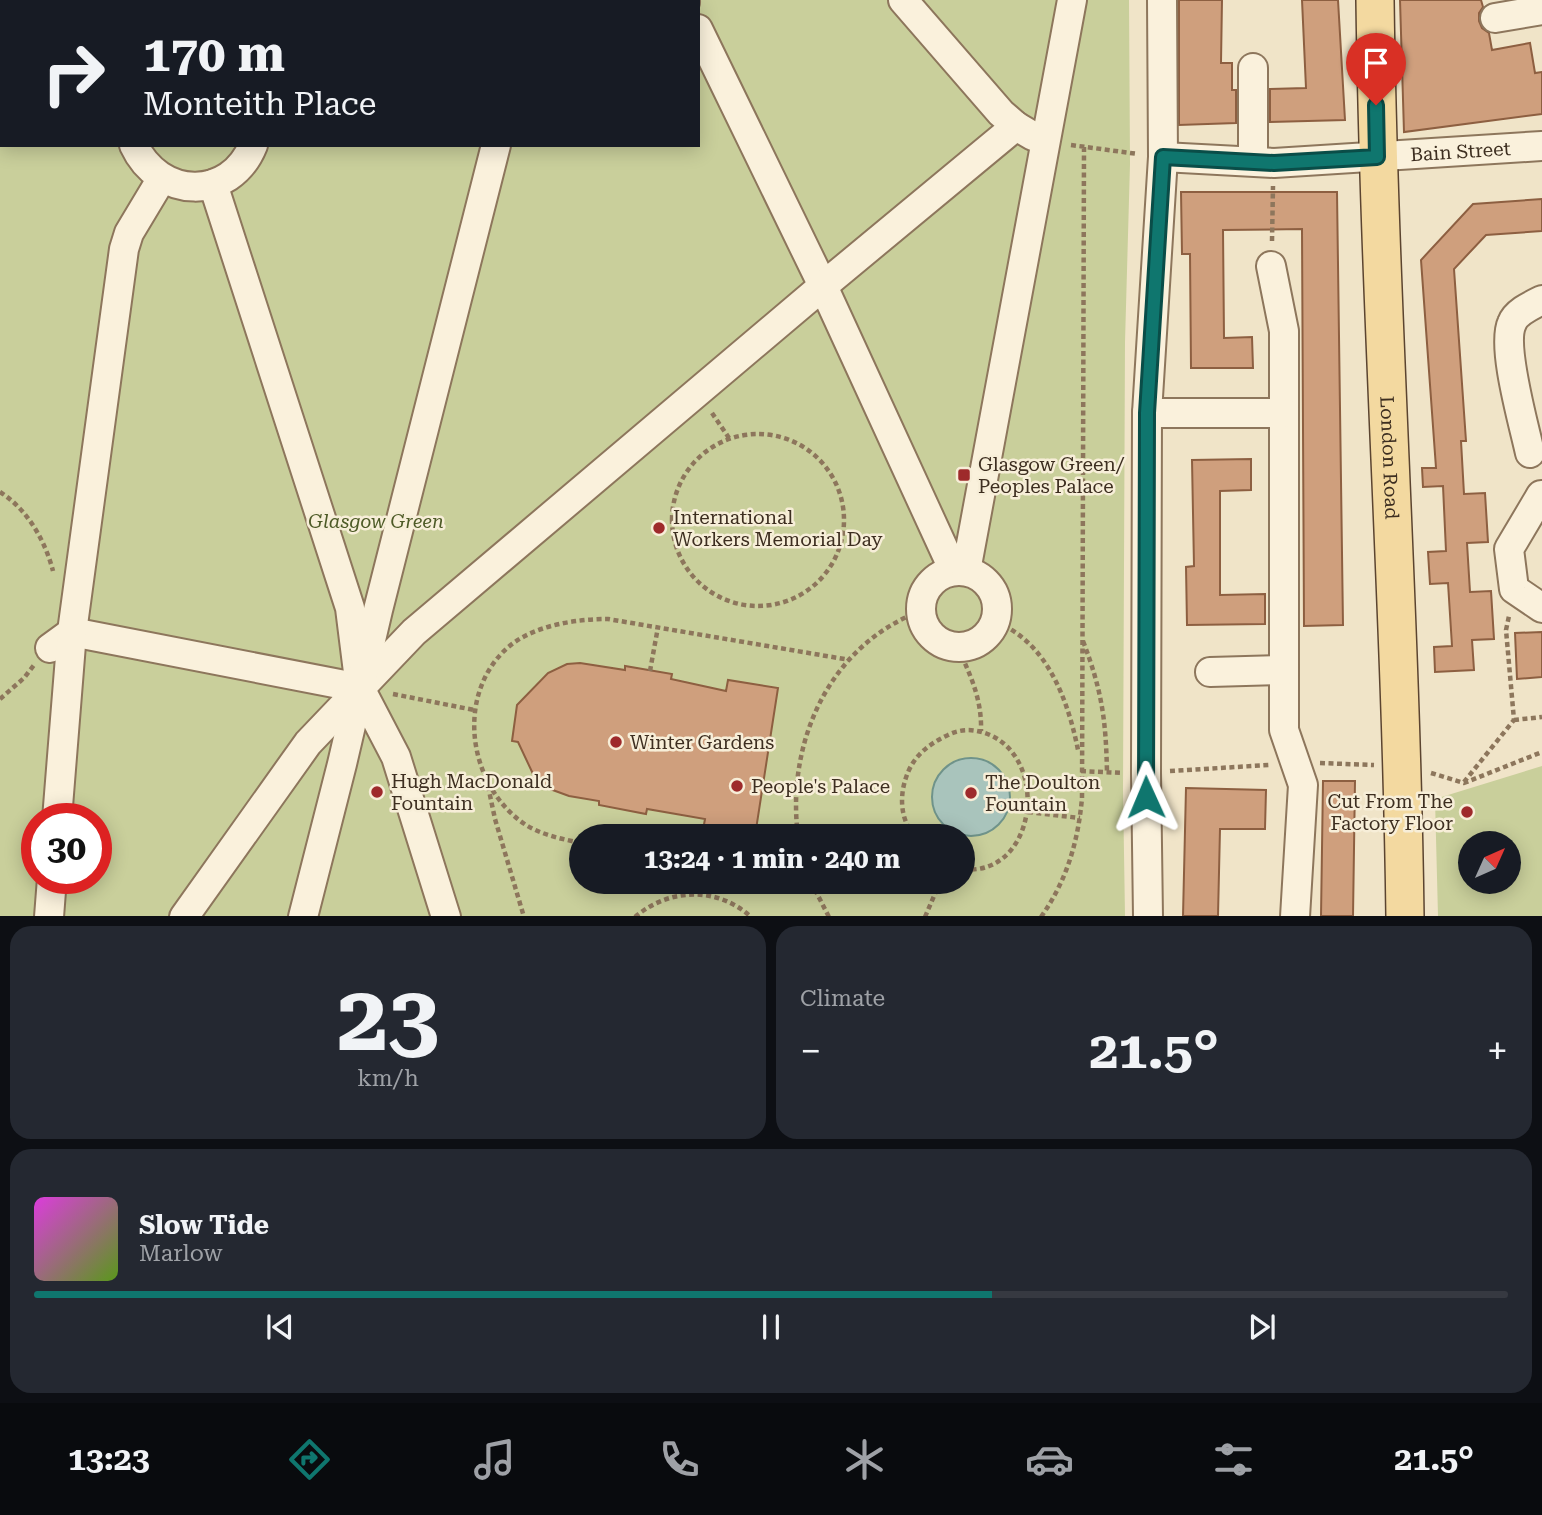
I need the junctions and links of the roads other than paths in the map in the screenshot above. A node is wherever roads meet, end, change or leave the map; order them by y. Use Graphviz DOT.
graph roads {
  1 [pos="1072,0"];
  2 [pos="1162,0"];
  3 [pos="1375,0"];
  4 [pos="913,4"];
  5 [pos="1542,10"];
  6 [pos="1494,18"];
  7 [pos="700,33"];
  8 [pos="1252,68"];
  9 [pos="1016,127"];
  10 [pos="1045,140"];
  11 [pos="1542,146"];
  12 [pos="135,147"];
  13 [pos="252,147"];
  14 [pos="495,147"];
  15 [pos="1163,157"];
  16 [pos="1377,157"];
  17 [pos="1263,162"];
  18 [pos="162,178"];
  19 [pos="213,184"];
  20 [pos="1271,266"];
  21 [pos="823,286"];
  22 [pos="1542,300"];
  23 [pos="1147,413"];
  24 [pos="1284,413"];
  25 [pos="1536,446"];
  26 [pos="1541,496"];
  27 [pos="960,571"];
  28 [pos="1542,608"];
  29 [pos="53,647"];
  30 [pos="1284,670"];
  31 [pos="1209,672"];
  32 [pos="360,688"];
  33 [pos="57,803"];
  34 [pos="51,894"];
  35 [pos="49,916"];
  36 [pos="184,916"];
  37 [pos="303,916"];
  38 [pos="446,916"];
  39 [pos="1148,916"];
  40 [pos="1295,916"];
  41 [pos="1405,916"];
  1 -- 10 [label="street"];
  2 -- 15 [label="street"];
  3 -- 16 [label="main road, London Road"];
  4 -- 9 [label="street"];
  5 -- 6 [label="street"];
  7 -- 21 [label="street"];
  8 -- 17 [label="street"];
  9 -- 10 [label="street"];
  9 -- 21 [label="street"];
  10 -- 27 [label="street"];
  11 -- 16 [label="street, Bain Street"];
  12 -- 18 [label="street"];
  13 -- 19 [label="street"];
  14 -- 32 [label="street"];
  15 -- 17 [label="street, Bain Street"];
  15 -- 23 [label="street"];
  16 -- 17 [label="street, Bain Street"];
  16 -- 41 [label="main road, London Road"];
  18 -- 19 [label="street"];
  18 -- 29 [label="street"];
  19 -- 32 [label="street"];
  20 -- 24 [label="street"];
  21 -- 27 [label="street"];
  21 -- 32 [label="street"];
  22 -- 25 [label="street"];
  23 -- 24 [label="street"];
  23 -- 39 [label="street"];
  24 -- 30 [label="street"];
  25 -- 26 [label="street"];
  26 -- 28 [label="street"];
  27 -- 27 [label="street"];
  29 -- 32 [label="street"];
  29 -- 33 [label="street"];
  30 -- 31 [label="street"];
  30 -- 40 [label="street"];
  32 -- 36 [label="street"];
  32 -- 37 [label="street"];
  32 -- 38 [label="street"];
  34 -- 35 [label="street"];
}
